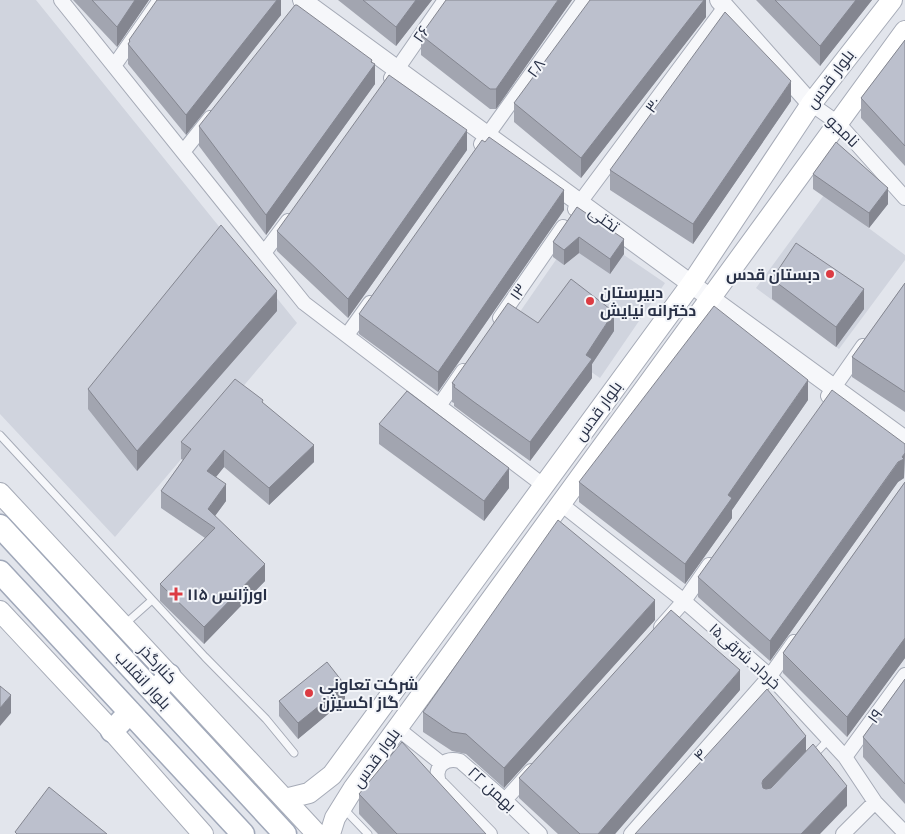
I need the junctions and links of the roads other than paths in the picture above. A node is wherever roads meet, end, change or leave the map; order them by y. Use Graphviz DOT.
graph roads {
  1 [pos="61,0"];
  2 [pos="160,0"];
  3 [pos="445,0"];
  4 [pos="584,0"];
  5 [pos="892,0"];
  6 [pos="302,2"];
  7 [pos="722,4"];
  8 [pos="905,31"];
  9 [pos="114,66"];
  10 [pos="397,69"];
  11 [pos="386,85"];
  12 [pos="811,104"];
  13 [pos="219,107"];
  14 [pos="838,123"];
  15 [pos="488,135"];
  16 [pos="183,152"];
  17 [pos="471,159"];
  18 [pos="905,198"];
  19 [pos="580,202"];
  20 [pos="293,213"];
  21 [pos="264,253"];
  22 [pos="692,283"];
  23 [pos="375,295"];
  24 [pos="711,297"];
  25 [pos="490,332"];
  26 [pos="872,334"];
  27 [pos="347,335"];
  28 [pos="473,357"];
  29 [pos="834,387"];
  30 [pos="439,406"];
  31 [pos="817,411"];
  32 [pos="0,435"];
  33 [pos="905,440"];
  34 [pos="544,486"];
  35 [pos="0,493"];
  36 [pos="561,504"];
  37 [pos="0,526"];
  38 [pos="717,554"];
  39 [pos="0,572"];
  40 [pos="152,600"];
  41 [pos="684,601"];
  42 [pos="0,611"];
  43 [pos="123,626"];
  44 [pos="803,629"];
  45 [pos="651,638"];
  46 [pos="905,675"];
  47 [pos="170,676"];
  48 [pos="770,676"];
  49 [pos="154,692"];
  50 [pos="130,712"];
  51 [pos="378,713"];
  52 [pos="397,728"];
  53 [pos="112,731"];
  54 [pos="830,739"];
  55 [pos="294,752"];
  56 [pos="845,756"];
  57 [pos="538,763"];
  58 [pos="442,764"];
  59 [pos="805,765"];
  60 [pos="285,799"];
  61 [pos="505,800"];
  62 [pos="875,802"];
  63 [pos="342,806"];
  64 [pos="905,833"];
  65 [pos="203,834"];
  66 [pos="243,834"];
  67 [pos="285,834"];
  68 [pos="317,834"];
  69 [pos="330,834"];
  70 [pos="368,834"];
  71 [pos="490,834"];
  72 [pos="540,834"];
  73 [pos="631,834"];
  74 [pos="843,834"];
  1 -- 9 [label="street"];
  2 -- 9 [label="street"];
  3 -- 10 [label="street, ۲۶"];
  4 -- 15 [label="street, ۲۸"];
  5 -- 12 [label="main road, بلوار قدس"];
  6 -- 10 [label="street, تختی"];
  7 -- 12 [label="street, نامجو"];
  7 -- 19 [label="street, ۳۰"];
  8 -- 14 [label="main road, بلوار قدس"];
  9 -- 16 [label="street"];
  10 -- 11 [label="street, ۲۶"];
  10 -- 15 [label="street, تختی"];
  12 -- 14 [label="street, نامجو"];
  12 -- 22 [label="main road, بلوار قدس"];
  13 -- 16 [label="street"];
  14 -- 18 [label="street, نامجو"];
  14 -- 24 [label="main road, بلوار قدس"];
  15 -- 17 [label="street, ۲۸"];
  15 -- 19 [label="street, تختی"];
  16 -- 21 [label="street"];
  19 -- 22 [label="street, تختی"];
  19 -- 25 [label="street, ۱۳"];
  20 -- 21 [label="street"];
  21 -- 27 [label="street"];
  22 -- 24 [label="street, تختی"];
  22 -- 34 [label="main road, بلوار قدس"];
  23 -- 27 [label="street"];
  24 -- 29 [label="street, تختی"];
  24 -- 36 [label="main road, بلوار قدس"];
  26 -- 29 [label="street"];
  27 -- 30 [label="street"];
  28 -- 30 [label="street"];
  29 -- 31 [label="street"];
  29 -- 33 [label="street, تختی"];
  30 -- 34 [label="street"];
  32 -- 40 [label="lane"];
  34 -- 51 [label="main road, بلوار قدس"];
  35 -- 43 [label="main road, کنارگذر"];
  36 -- 41 [label="street, ۱۵خرداد شرقی"];
  36 -- 52 [label="main road, بلوار قدس"];
  37 -- 49 [label="main road, بلوار انقلاب"];
  38 -- 41 [label="street"];
  39 -- 50 [label="main road, بلوار انقلاب"];
  40 -- 43 [label="lane"];
  40 -- 55 [label="lane"];
  41 -- 45 [label="street"];
  41 -- 48 [label="street, ۱۵خرداد شرقی"];
  42 -- 53 [label="main road"];
  43 -- 47 [label="main road, کنارگذر"];
  44 -- 48 [label="street, ۴"];
  46 -- 56 [label="street, ۱۹"];
  47 -- 49 [label="main road"];
  47 -- 60 [label="main road, کنارگذر"];
  48 -- 54 [label="street, ۱۵خرداد شرقی"];
  48 -- 73 [label="street, ۴"];
  49 -- 67 [label="main road, بلوار انقلاب"];
  50 -- 53 [label="main road"];
  50 -- 66 [label="main road, بلوار انقلاب"];
  51 -- 52 [label="main road"];
  51 -- 60 [label="main road, بلوار قدس"];
  52 -- 58 [label="street"];
  52 -- 63 [label="main road, بلوار قدس"];
  53 -- 65 [label="main road"];
  54 -- 56 [label="street, ۱۵خرداد شرقی"];
  54 -- 59 [label="lane"];
  56 -- 62 [label="street, ۱۵خرداد شرقی"];
  57 -- 61 [label="street"];
  58 -- 61 [label="street, ۲۲ بهمن"];
  58 -- 71 [label="street, ۲۲ بهمن"];
  60 -- 68 [label="main road, کنارگذر"];
  61 -- 72 [label="street, ۲۲ بهمن"];
  62 -- 64 [label="street, ۱۵خرداد شرقی"];
  62 -- 74 [label="street"];
  63 -- 69 [label="main road, بلوار قدس"];
  63 -- 70 [label="lane"];
}
